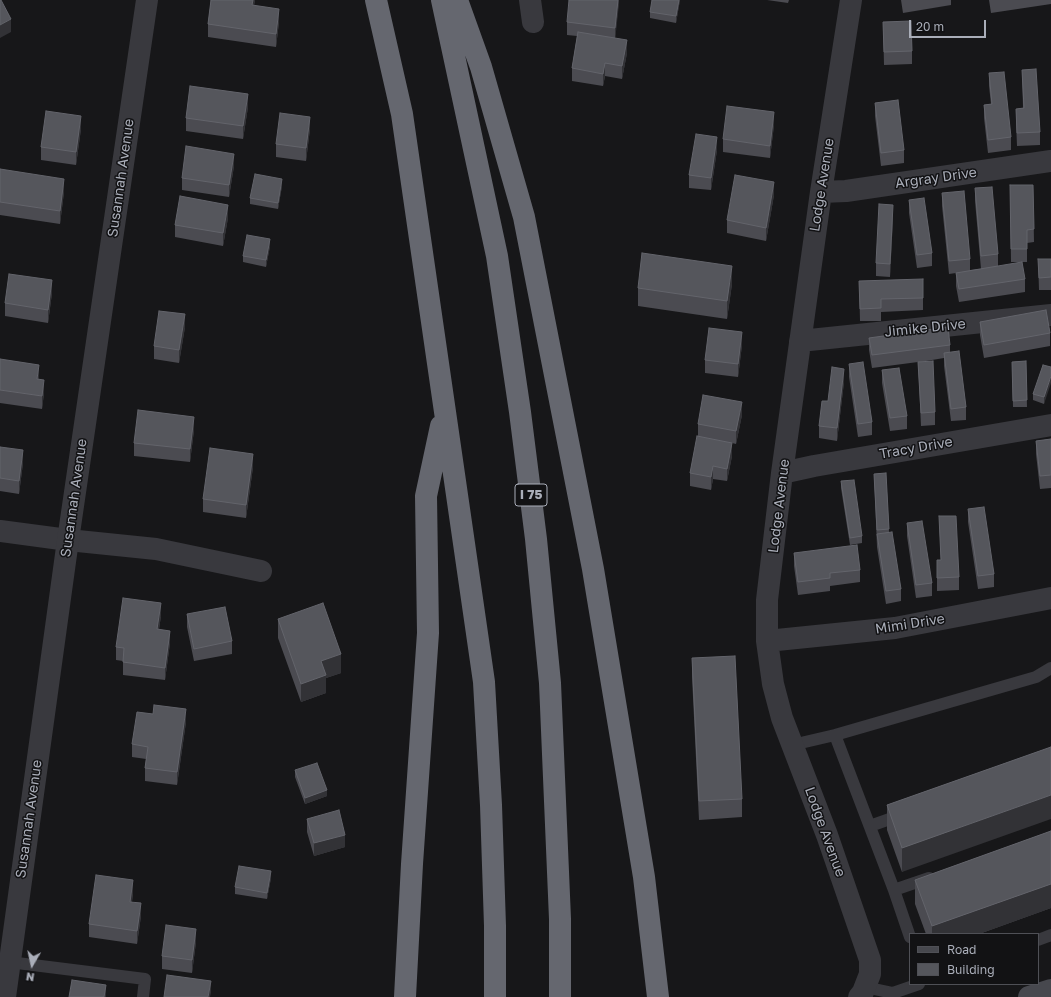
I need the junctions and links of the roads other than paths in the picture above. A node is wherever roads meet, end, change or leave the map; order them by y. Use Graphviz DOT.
graph roads {
  1 [pos="147,0"];
  2 [pos="376,0"];
  3 [pos="442,0"];
  4 [pos="457,0"];
  5 [pos="530,0"];
  6 [pos="851,0"];
  7 [pos="533,22"];
  8 [pos="1051,161"];
  9 [pos="821,192"];
  10 [pos="1051,315"];
  11 [pos="800,341"];
  12 [pos="444,411"];
  13 [pos="1051,425"];
  14 [pos="782,473"];
  15 [pos="0,530"];
  16 [pos="68,540"];
  17 [pos="261,571"];
  18 [pos="1051,598"];
  19 [pos="767,641"];
  20 [pos="1051,668"];
  21 [pos="836,735"];
  22 [pos="792,745"];
  23 [pos="913,810"];
  24 [pos="870,826"];
  25 [pos="939,874"];
  26 [pos="894,890"];
  27 [pos="909,934"];
  28 [pos="1051,936"];
  29 [pos="1039,940"];
  30 [pos="9,962"];
  31 [pos="916,985"];
  32 [pos="1051,990"];
  33 [pos="862,992"];
  34 [pos="5,997"];
  35 [pos="143,997"];
  36 [pos="405,997"];
  37 [pos="495,997"];
  38 [pos="560,997"];
  39 [pos="658,997"];
  40 [pos="1029,997"];
  1 -- 16 [label="street, Susannah Avenue"];
  2 -- 12 [label="highway"];
  3 -- 38 [label="highway, I 75"];
  4 -- 39 [label="highway"];
  5 -- 7 [label="street"];
  6 -- 9 [label="street, Lodge Avenue"];
  8 -- 9 [label="street, Argray Drive"];
  9 -- 11 [label="street, Lodge Avenue"];
  10 -- 11 [label="street, Jimike Drive"];
  11 -- 14 [label="street, Lodge Avenue"];
  12 -- 36 [label="highway"];
  12 -- 37 [label="highway"];
  13 -- 14 [label="street, Tracy Drive"];
  14 -- 19 [label="street, Lodge Avenue"];
  15 -- 16 [label="street"];
  16 -- 17 [label="street"];
  16 -- 30 [label="street, Susannah Avenue"];
  18 -- 19 [label="street, Mimi Drive"];
  19 -- 22 [label="street, Lodge Avenue"];
  20 -- 21 [label="lane"];
  21 -- 22 [label="lane"];
  21 -- 24 [label="lane"];
  22 -- 33 [label="street, Lodge Avenue"];
  23 -- 24 [label="lane"];
  24 -- 26 [label="lane"];
  25 -- 26 [label="lane"];
  26 -- 27 [label="lane"];
  28 -- 29 [label="lane"];
  30 -- 34 [label="street, Susannah Avenue"];
  30 -- 35 [label="lane"];
  31 -- 33 [label="lane"];
  32 -- 40 [label="main road"];
}
